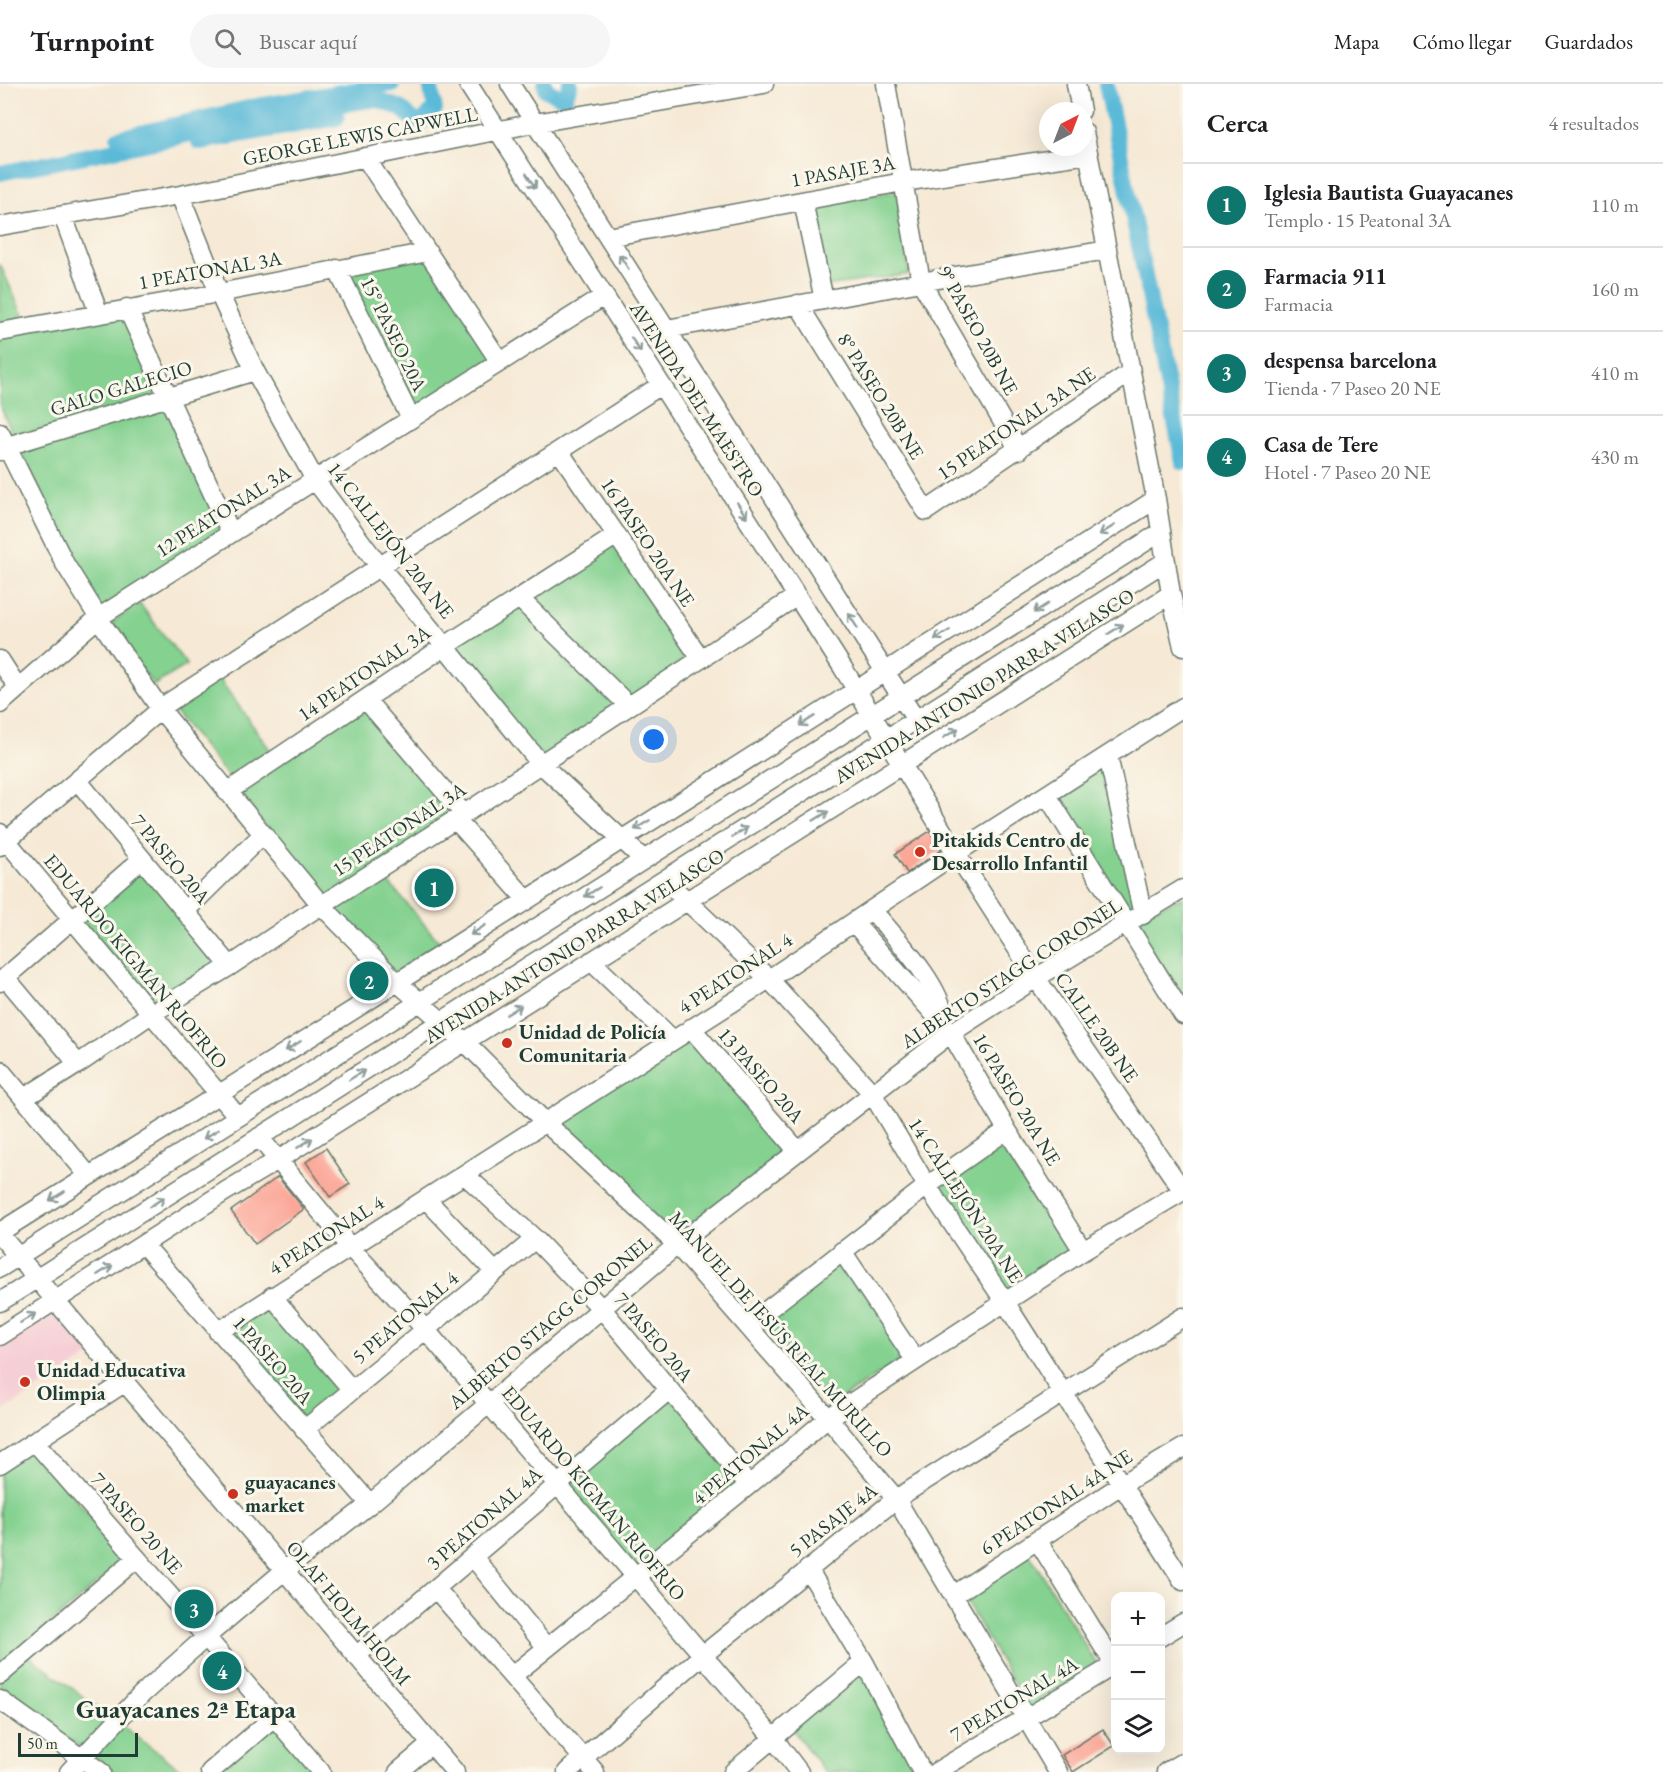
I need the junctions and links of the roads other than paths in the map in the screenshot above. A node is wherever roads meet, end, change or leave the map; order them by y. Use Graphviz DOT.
graph roads {
  1 [pos="468,84"];
  2 [pos="764,84"];
  3 [pos="886,84"];
  4 [pos="1076,84"];
  5 [pos="514,90"];
  6 [pos="1079,102"];
  7 [pos="535,123"];
  8 [pos="499,132"];
  9 [pos="1075,156"];
  10 [pos="1088,156"];
  11 [pos="365,157"];
  12 [pos="903,182"];
  13 [pos="180,195"];
  14 [pos="803,201"];
  15 [pos="63,216"];
  16 [pos="0,226"];
  17 [pos="608,237"];
  18 [pos="1107,250"];
  19 [pos="428,252"];
  20 [pos="337,269"];
  21 [pos="921,282"];
  22 [pos="219,293"];
  23 [pos="604,296"];
  24 [pos="824,300"];
  25 [pos="798,304"];
  26 [pos="128,309"];
  27 [pos="99,314"];
  28 [pos="667,328"];
  29 [pos="0,332"];
  30 [pos="500,362"];
  31 [pos="255,371"];
  32 [pos="1131,372"];
  33 [pos="661,385"];
  34 [pos="168,397"];
  35 [pos="411,419"];
  36 [pos="2,444"];
  37 [pos="1019,450"];
  38 [pos="559,451"];
  39 [pos="315,480"];
  40 [pos="1156,499"];
  41 [pos="926,511"];
  42 [pos="1161,532"];
  43 [pos="231,533"];
  44 [pos="616,535"];
  45 [pos="1166,561"];
  46 [pos="380,567"];
  47 [pos="1171,594"];
  48 [pos="797,596"];
  49 [pos="519,598"];
  50 [pos="98,618"];
  51 [pos="445,646"];
  52 [pos="1183,647"];
  53 [pos="701,659"];
  54 [pos="0,660"];
  55 [pos="885,671"];
  56 [pos="18,688"];
  57 [pos="856,689"];
  58 [pos="901,696"];
  59 [pos="366,699"];
  60 [pos="0,704"];
  61 [pos="629,706"];
  62 [pos="1183,707"];
  63 [pos="160,710"];
  64 [pos="872,715"];
  65 [pos="916,720"];
  66 [pos="886,739"];
  67 [pos="1108,756"];
  68 [pos="541,764"];
  69 [pos="902,765"];
  70 [pos="78,781"];
  71 [pos="227,792"];
  72 [pos="1047,795"];
  73 [pos="460,817"];
  74 [pos="262,835"];
  75 [pos="621,838"];
  76 [pos="2,840"];
  77 [pos="956,853"];
  78 [pos="142,860"];
  79 [pos="644,860"];
  80 [pos="665,880"];
  81 [pos="1183,889"];
  82 [pos="526,899"];
  83 [pos="687,901"];
  84 [pos="322,906"];
  85 [pos="873,910"];
  86 [pos="185,911"];
  87 [pos="1143,915"];
  88 [pos="74,919"];
  89 [pos="854,923"];
  90 [pos="1126,924"];
  91 [pos="591,961"];
  92 [pos="230,966"];
  93 [pos="1036,978"];
  94 [pos="769,979"];
  95 [pos="3,980"];
  96 [pos="396,981"];
  97 [pos="420,1002"];
  98 [pos="151,1014"];
  99 [pos="1183,1015"];
  100 [pos="442,1021"];
  101 [pos="691,1028"];
  102 [pos="948,1029"];
  103 [pos="673,1040"];
  104 [pos="465,1041"];
  105 [pos="78,1064"];
  106 [pos="0,1070"];
  107 [pos="872,1093"];
  108 [pos="218,1094"];
  109 [pos="24,1098"];
  110 [pos="238,1117"];
  111 [pos="545,1122"];
  112 [pos="1007,1130"];
  113 [pos="259,1137"];
  114 [pos="797,1150"];
  115 [pos="278,1160"];
  116 [pos="465,1175"];
  117 [pos="89,1176"];
  118 [pos="927,1186"];
  119 [pos="1183,1191"];
  120 [pos="426,1199"];
  121 [pos="0,1233"];
  122 [pos="535,1239"];
  123 [pos="144,1245"];
  124 [pos="676,1245"];
  125 [pos="350,1247"];
  126 [pos="842,1251"];
  127 [pos="1083,1251"];
  128 [pos="18,1256"];
  129 [pos="0,1268"];
  130 [pos="495,1272"];
  131 [pos="37,1278"];
  132 [pos="272,1296"];
  133 [pos="56,1301"];
  134 [pos="0,1302"];
  135 [pos="1005,1302"];
  136 [pos="602,1309"];
  137 [pos="1183,1317"];
  138 [pos="748,1325"];
  139 [pos="425,1329"];
  140 [pos="218,1332"];
  141 [pos="0,1336"];
  142 [pos="915,1360"];
  143 [pos="124,1383"];
  144 [pos="352,1390"];
  145 [pos="669,1390"];
  146 [pos="1064,1394"];
  147 [pos="489,1404"];
  148 [pos="828,1418"];
  149 [pos="304,1430"];
  150 [pos="35,1442"];
  151 [pos="1183,1448"];
  152 [pos="0,1464"];
  153 [pos="557,1484"];
  154 [pos="749,1485"];
  155 [pos="1121,1485"];
  156 [pos="896,1499"];
  157 [pos="370,1504"];
  158 [pos="1038,1541"];
  159 [pos="473,1557"];
  160 [pos="137,1558"];
  161 [pos="808,1569"];
  162 [pos="284,1571"];
  163 [pos="636,1577"];
  164 [pos="1183,1581"];
  165 [pos="436,1589"];
  166 [pos="954,1595"];
  167 [pos="1183,1623"];
  168 [pos="1165,1634"];
  169 [pos="206,1637"];
  170 [pos="547,1648"];
  171 [pos="703,1655"];
  172 [pos="356,1656"];
  173 [pos="1111,1658"];
  174 [pos="864,1662"];
  175 [pos="1111,1666"];
  176 [pos="0,1675"];
  177 [pos="512,1676"];
  178 [pos="0,1700"];
  179 [pos="274,1717"];
  180 [pos="1026,1718"];
  181 [pos="774,1739"];
  182 [pos="431,1744"];
  183 [pos="82,1758"];
  184 [pos="1183,1762"];
  185 [pos="589,1765"];
  186 [pos="69,1772"];
  187 [pos="100,1772"];
  188 [pos="210,1772"];
  189 [pos="321,1772"];
  190 [pos="398,1772"];
  191 [pos="455,1772"];
  192 [pos="567,1772"];
  193 [pos="733,1772"];
  194 [pos="799,1772"];
  195 [pos="922,1772"];
  196 [pos="936,1772"];
  197 [pos="1058,1772"];
  198 [pos="1166,1772"];
  1 -- 8 [label="street, AVENIDA DEL MAESTRO"];
  2 -- 7 [label="street, GEORGE LEWIS CAPWELL"];
  3 -- 12 [label="street, 9° PASEO 20B NE"];
  4 -- 6 [label="street"];
  5 -- 7 [label="street, AVENIDA DEL MAESTRO"];
  7 -- 8 [label="street, GEORGE LEWIS CAPWELL"];
  7 -- 17 [label="street, AVENIDA DEL MAESTRO"];
  8 -- 11 [label="street, GEORGE LEWIS CAPWELL"];
  8 -- 23 [label="street, AVENIDA DEL MAESTRO, one-way"];
  9 -- 12 [label="street, 1 PASAJE 3A"];
  10 -- 18 [label="street"];
  11 -- 13 [label="street, GEORGE LEWIS CAPWELL"];
  11 -- 19 [label="street"];
  12 -- 14 [label="street, 1 PASAJE 3A"];
  12 -- 21 [label="street, 9° PASEO 20B NE"];
  13 -- 15 [label="street, GEORGE LEWIS CAPWELL"];
  13 -- 22 [label="street, 14 CALLEJÓN 20A NE"];
  14 -- 17 [label="street, 1 PASAJE 3A"];
  14 -- 24 [label="street"];
  15 -- 16 [label="street, GEORGE LEWIS CAPWELL"];
  15 -- 27 [label="street"];
  28 -- 17 [label="street, AVENIDA DEL MAESTRO, one-way"];
  18 -- 21 [label="street"];
  18 -- 32 [label="street"];
  19 -- 20 [label="street, 1 PEATONAL 3A"];
  19 -- 30 [label="street"];
  20 -- 22 [label="street, 1 PEATONAL 3A"];
  20 -- 35 [label="street, 15° PASEO 20A"];
  21 -- 24 [label="street"];
  21 -- 37 [label="street, 9° PASEO 20B NE"];
  22 -- 26 [label="street, 1 PEATONAL 3A"];
  22 -- 31 [label="street, 14 CALLEJÓN 20A NE"];
  23 -- 30 [label="street, 12 PEATONAL 3A"];
  23 -- 33 [label="street, AVENIDA DEL MAESTRO, one-way"];
  24 -- 25 [label="street"];
  25 -- 28 [label="street"];
  25 -- 41 [label="street, 8° PASEO 20B NE"];
  26 -- 27 [label="street, 1 PEATONAL 3A"];
  26 -- 34 [label="street"];
  27 -- 29 [label="street, 1 PEATONAL 3A"];
  55 -- 28 [label="street, AVENIDA DEL MAESTRO, one-way"];
  30 -- 35 [label="street, 12 PEATONAL 3A"];
  31 -- 34 [label="street, GALO GALECIO"];
  31 -- 39 [label="street, 14 CALLEJÓN 20A NE"];
  32 -- 37 [label="street, 15 PEATONAL 3A NE"];
  32 -- 40 [label="street"];
  33 -- 38 [label="street"];
  33 -- 48 [label="street, AVENIDA DEL MAESTRO, one-way"];
  34 -- 36 [label="street, GALO GALECIO"];
  34 -- 43 [label="street"];
  35 -- 39 [label="street, 12 PEATONAL 3A"];
  36 -- 50 [label="street, MANUEL DE JESÚS REAL MURILLO"];
  37 -- 41 [label="street, 15 PEATONAL 3A NE"];
  38 -- 44 [label="street, 16 PASEO 20A NE"];
  38 -- 46 [label="street"];
  39 -- 43 [label="street, 12 PEATONAL 3A"];
  39 -- 46 [label="street, 14 CALLEJÓN 20A NE"];
  40 -- 42 [label="street"];
  40 -- 55 [label="street, one-way"];
  42 -- 45 [label="street"];
  42 -- 58 [label="street, AVENIDA ANTONIO PARRA VELASCO, one-way"];
  43 -- 50 [label="street, 12 PEATONAL 3A"];
  44 -- 49 [label="street, 14 PEATONAL 3A"];
  44 -- 53 [label="street, 16 PASEO 20A NE"];
  45 -- 47 [label="street"];
  45 -- 65 [label="street, AVENIDA ANTONIO PARRA VELASCO"];
  46 -- 51 [label="street, 14 CALLEJÓN 20A NE"];
  46 -- 63 [label="street"];
  47 -- 52 [label="street"];
  69 -- 47 [label="street, AVENIDA ANTONIO PARRA VELASCO, one-way"];
  48 -- 53 [label="street, 15 PEATONAL 3A"];
  48 -- 57 [label="street, AVENIDA DEL MAESTRO"];
  49 -- 51 [label="street, 14 PEATONAL 3A"];
  49 -- 61 [label="street"];
  50 -- 56 [label="street, 12 PEATONAL 3A"];
  50 -- 63 [label="street, MANUEL DE JESÚS REAL MURILLO"];
  51 -- 59 [label="street, 14 PEATONAL 3A"];
  51 -- 68 [label="street, 14 CALLEJÓN 20A NE"];
  53 -- 61 [label="street, 15 PEATONAL 3A"];
  54 -- 56 [label="street"];
  55 -- 57 [label="street"];
  55 -- 58 [label="street, AVENIDA DEL MAESTRO"];
  56 -- 60 [label="street, 12 PEATONAL 3A"];
  57 -- 64 [label="street, AVENIDA DEL MAESTRO"];
  57 -- 75 [label="street, one-way"];
  58 -- 64 [label="street, AVENIDA ANTONIO PARRA VELASCO"];
  58 -- 65 [label="street, AVENIDA DEL MAESTRO"];
  59 -- 71 [label="street, 14 PEATONAL 3A"];
  59 -- 73 [label="street"];
  61 -- 68 [label="street, 15 PEATONAL 3A"];
  62 -- 67 [label="street, 4 PEATONAL 4"];
  63 -- 70 [label="street"];
  63 -- 71 [label="street, MANUEL DE JESÚS REAL MURILLO"];
  64 -- 66 [label="street, AVENIDA DEL MAESTRO"];
  64 -- 79 [label="street, AVENIDA ANTONIO PARRA VELASCO"];
  65 -- 66 [label="street, AVENIDA ANTONIO PARRA VELASCO"];
  65 -- 69 [label="street"];
  66 -- 69 [label="street, CALLE 20B NE"];
  80 -- 66 [label="street, AVENIDA ANTONIO PARRA VELASCO, one-way"];
  67 -- 72 [label="street, 4 PEATONAL 4"];
  67 -- 87 [label="street"];
  68 -- 73 [label="street, 15 PEATONAL 3A"];
  68 -- 75 [label="street, 14 CALLEJÓN 20A NE"];
  69 -- 77 [label="street, CALLE 20B NE"];
  83 -- 69 [label="street, AVENIDA ANTONIO PARRA VELASCO, one-way"];
  70 -- 76 [label="street"];
  70 -- 78 [label="street, 7 PASEO 20A"];
  71 -- 74 [label="street, MANUEL DE JESÚS REAL MURILLO"];
  72 -- 77 [label="street, 4 PEATONAL 4"];
  72 -- 90 [label="street"];
  73 -- 82 [label="street"];
  73 -- 84 [label="street, 15 PEATONAL 3A"];
  74 -- 84 [label="street, MANUEL DE JESÚS REAL MURILLO"];
  74 -- 86 [label="street"];
  75 -- 79 [label="street, 14 CALLEJÓN 20A NE"];
  75 -- 82 [label="street"];
  76 -- 88 [label="street, EDUARDO KIGMAN RIOFRIO"];
  77 -- 85 [label="street, 4 PEATONAL 4"];
  77 -- 93 [label="street, CALLE 20B NE"];
  78 -- 86 [label="street, 7 PASEO 20A"];
  78 -- 88 [label="street"];
  79 -- 97 [label="street, AVENIDA ANTONIO PARRA VELASCO, one-way"];
  80 -- 83 [label="street, 14 CALLEJÓN 20A NE"];
  80 -- 100 [label="street, AVENIDA ANTONIO PARRA VELASCO"];
  81 -- 87 [label="street, ALBERTO STAGG CORONEL"];
  82 -- 96 [label="street, one-way"];
  83 -- 91 [label="street, AVENIDA ANTONIO PARRA VELASCO"];
  83 -- 94 [label="street, 14 CALLEJÓN 20A NE"];
  84 -- 92 [label="street, 15 PEATONAL 3A"];
  84 -- 96 [label="street, MANUEL DE JESÚS REAL MURILLO"];
  85 -- 89 [label="street, 4 PEATONAL 4"];
  85 -- 102 [label="street"];
  86 -- 92 [label="street, 7 PASEO 20A"];
  87 -- 90 [label="street, ALBERTO STAGG CORONEL"];
  88 -- 95 [label="street"];
  88 -- 98 [label="street, EDUARDO KIGMAN RIOFRIO"];
  89 -- 94 [label="street, 4 PEATONAL 4"];
  89 -- 102 [label="street, 16 PASEO 20A NE"];
  90 -- 93 [label="street, ALBERTO STAGG CORONEL"];
  90 -- 99 [label="street"];
  91 -- 103 [label="street"];
  104 -- 91 [label="street, AVENIDA ANTONIO PARRA VELASCO, one-way"];
  92 -- 98 [label="street, 15 PEATONAL 3A"];
  93 -- 102 [label="street, ALBERTO STAGG CORONEL"];
  93 -- 119 [label="street, CALLE 20B NE"];
  94 -- 101 [label="street, 4 PEATONAL 4"];
  94 -- 107 [label="street, 14 CALLEJÓN 20A NE"];
  95 -- 105 [label="street"];
  96 -- 97 [label="street, MANUEL DE JESÚS REAL MURILLO"];
  96 -- 108 [label="street, one-way"];
  97 -- 100 [label="street, MANUEL DE JESÚS REAL MURILLO"];
  97 -- 110 [label="street, AVENIDA ANTONIO PARRA VELASCO"];
  98 -- 105 [label="street, 15 PEATONAL 3A"];
  98 -- 108 [label="street, EDUARDO KIGMAN RIOFRIO"];
  100 -- 104 [label="street, MANUEL DE JESÚS REAL MURILLO"];
  113 -- 100 [label="street, AVENIDA ANTONIO PARRA VELASCO, one-way"];
  101 -- 103 [label="street, 4 PEATONAL 4"];
  101 -- 114 [label="street, 13 PASEO 20A"];
  102 -- 107 [label="street, ALBERTO STAGG CORONEL"];
  102 -- 112 [label="street, 16 PASEO 20A NE"];
  103 -- 111 [label="street, 4 PEATONAL 4"];
  104 -- 111 [label="street, MANUEL DE JESÚS REAL MURILLO"];
  115 -- 104 [label="street, AVENIDA ANTONIO PARRA VELASCO, one-way"];
  105 -- 109 [label="street, 15 PEATONAL 3A"];
  106 -- 109 [label="street"];
  107 -- 114 [label="street, ALBERTO STAGG CORONEL"];
  107 -- 118 [label="street, 14 CALLEJÓN 20A NE"];
  108 -- 110 [label="street, EDUARDO KIGMAN RIOFRIO"];
  108 -- 117 [label="street"];
  109 -- 117 [label="street"];
  110 -- 128 [label="street, AVENIDA ANTONIO PARRA VELASCO, one-way"];
  111 -- 116 [label="street, 4 PEATONAL 4"];
  111 -- 124 [label="street, MANUEL DE JESÚS REAL MURILLO"];
  112 -- 118 [label="street"];
  112 -- 127 [label="street, 16 PASEO 20A NE"];
  113 -- 115 [label="street, EDUARDO KIGMAN RIOFRIO"];
  131 -- 113 [label="street, AVENIDA ANTONIO PARRA VELASCO, one-way"];
  114 -- 124 [label="street, ALBERTO STAGG CORONEL"];
  115 -- 123 [label="street, AVENIDA ANTONIO PARRA VELASCO"];
  115 -- 125 [label="street, EDUARDO KIGMAN RIOFRIO"];
  116 -- 120 [label="street, 4 PEATONAL 4"];
  116 -- 122 [label="street, 7 PASEO 20A"];
  117 -- 121 [label="street, one-way"];
  118 -- 126 [label="street"];
  118 -- 135 [label="street, 14 CALLEJÓN 20A NE"];
  119 -- 127 [label="street, 4 PEATONAL 4A"];
  120 -- 125 [label="street, 4 PEATONAL 4"];
  120 -- 130 [label="street"];
  121 -- 128 [label="street, OLAF HOLM HOLM"];
  122 -- 130 [label="street, 5 PEATONAL 4"];
  122 -- 136 [label="street, 7 PASEO 20A"];
  133 -- 123 [label="street, AVENIDA ANTONIO PARRA VELASCO, one-way"];
  123 -- 140 [label="street, 1 PASEO 20A"];
  124 -- 136 [label="street, ALBERTO STAGG CORONEL"];
  124 -- 138 [label="street, MANUEL DE JESÚS REAL MURILLO"];
  125 -- 132 [label="street, 4 PEATONAL 4"];
  125 -- 139 [label="street, EDUARDO KIGMAN RIOFRIO"];
  126 -- 138 [label="street"];
  126 -- 142 [label="street"];
  127 -- 135 [label="street, 4 PEATONAL 4A"];
  128 -- 129 [label="street, AVENIDA ANTONIO PARRA VELASCO"];
  128 -- 131 [label="street, OLAF HOLM HOLM"];
  130 -- 139 [label="street, 5 PEATONAL 4"];
  131 -- 133 [label="street, OLAF HOLM HOLM"];
  131 -- 134 [label="street, AVENIDA ANTONIO PARRA VELASCO"];
  132 -- 140 [label="street, 4 PEATONAL 4"];
  132 -- 144 [label="street"];
  141 -- 133 [label="street, AVENIDA ANTONIO PARRA VELASCO, one-way"];
  133 -- 143 [label="street, OLAF HOLM HOLM"];
  135 -- 142 [label="street, 4 PEATONAL 4A"];
  135 -- 146 [label="street, 14 CALLEJÓN 20A NE"];
  136 -- 145 [label="street, 7 PASEO 20A"];
  136 -- 147 [label="street, ALBERTO STAGG CORONEL"];
  137 -- 146 [label="street, 5 PASAJE 4A"];
  138 -- 148 [label="street, MANUEL DE JESÚS REAL MURILLO"];
  139 -- 144 [label="street, 5 PEATONAL 4"];
  139 -- 147 [label="street, EDUARDO KIGMAN RIOFRIO"];
  140 -- 149 [label="street, 1 PASEO 20A"];
  142 -- 148 [label="street, 4 PEATONAL 4A"];
  143 -- 150 [label="street"];
  143 -- 162 [label="street, OLAF HOLM HOLM"];
  144 -- 149 [label="street, 5 PEATONAL 4"];
  145 -- 153 [label="street, 3 PEATONAL 4A"];
  145 -- 154 [label="street, 7 PASEO 20A"];
  146 -- 155 [label="street, 14 CALLEJÓN 20A NE"];
  146 -- 156 [label="street, 5 PASAJE 4A"];
  147 -- 153 [label="street, EDUARDO KIGMAN RIOFRIO"];
  147 -- 157 [label="street, ALBERTO STAGG CORONEL"];
  148 -- 154 [label="street, 4 PEATONAL 4A"];
  148 -- 156 [label="street, MANUEL DE JESÚS REAL MURILLO"];
  149 -- 157 [label="street, 1 PASEO 20A"];
  150 -- 152 [label="street"];
  150 -- 160 [label="street, 7 PASEO 20 NE"];
  151 -- 155 [label="street, 6 PEATONAL 4A NE"];
  153 -- 159 [label="street, 3 PEATONAL 4A"];
  153 -- 163 [label="street, EDUARDO KIGMAN RIOFRIO"];
  154 -- 163 [label="street, 4 PEATONAL 4A"];
  155 -- 158 [label="street, 6 PEATONAL 4A NE"];
  155 -- 164 [label="street, 14 CALLEJÓN 20A NE"];
  156 -- 161 [label="street, 5 PASAJE 4A"];
  156 -- 166 [label="street, MANUEL DE JESÚS REAL MURILLO"];
  157 -- 162 [label="street, ALBERTO STAGG CORONEL"];
  158 -- 166 [label="street, 6 PEATONAL 4A NE"];
  158 -- 173 [label="street"];
  159 -- 165 [label="street, 3 PEATONAL 4A"];
  159 -- 170 [label="street"];
  160 -- 169 [label="street, 7 PASEO 20 NE"];
  160 -- 176 [label="street"];
  161 -- 171 [label="street, 5 PASAJE 4A"];
  161 -- 174 [label="street"];
  162 -- 169 [label="street, ALBERTO STAGG CORONEL"];
  162 -- 172 [label="street, OLAF HOLM HOLM"];
  163 -- 170 [label="street, 4 PEATONAL 4A"];
  163 -- 171 [label="street, EDUARDO KIGMAN RIOFRIO"];
  165 -- 172 [label="street, 3 PEATONAL 4A"];
  165 -- 177 [label="street"];
  166 -- 180 [label="street, MANUEL DE JESÚS REAL MURILLO"];
  167 -- 168 [label="street"];
  169 -- 179 [label="street, 7 PASEO 20 NE"];
  169 -- 183 [label="street, ALBERTO STAGG CORONEL"];
  170 -- 177 [label="street, 4 PEATONAL 4A"];
  171 -- 181 [label="street, EDUARDO KIGMAN RIOFRIO"];
  171 -- 185 [label="street, 5 PASAJE 4A"];
  172 -- 182 [label="street, OLAF HOLM HOLM"];
  174 -- 181 [label="street"];
  174 -- 195 [label="street"];
  175 -- 180 [label="street, 7 PEATONAL 4A"];
  177 -- 185 [label="street"];
  178 -- 183 [label="street"];
  179 -- 188 [label="street"];
  179 -- 189 [label="street, 7 PASEO 20 NE"];
  180 -- 196 [label="street, 7 PEATONAL 4A"];
  180 -- 197 [label="street, MANUEL DE JESÚS REAL MURILLO"];
  181 -- 193 [label="street"];
  181 -- 194 [label="street, EDUARDO KIGMAN RIOFRIO"];
  182 -- 190 [label="street"];
  182 -- 191 [label="street, OLAF HOLM HOLM"];
  183 -- 186 [label="street, ALBERTO STAGG CORONEL"];
  183 -- 187 [label="street"];
  184 -- 198 [label="street"];
  185 -- 192 [label="street, 5 PASAJE 4A"];
}
